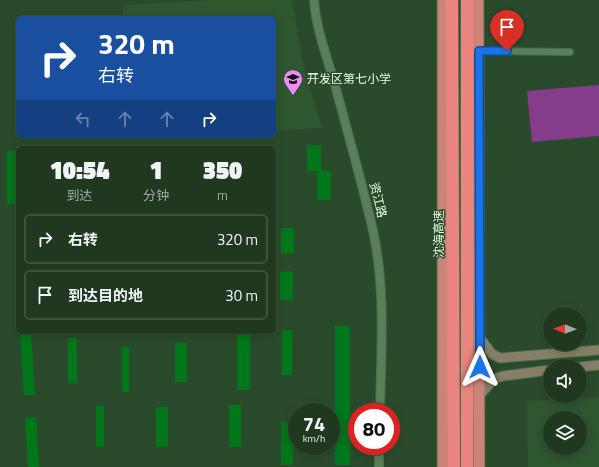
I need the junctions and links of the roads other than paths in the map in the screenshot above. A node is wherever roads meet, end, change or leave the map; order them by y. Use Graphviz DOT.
graph roads {
  1 [pos="314,0"];
  2 [pos="443,0"];
  3 [pos="452,0"];
  4 [pos="467,0"];
  5 [pos="478,0"];
  6 [pos="479,51"];
  7 [pos="570,52"];
  8 [pos="480,338"];
  9 [pos="599,350"];
  10 [pos="599,365"];
  11 [pos="587,366"];
  12 [pos="543,371"];
  13 [pos="479,396"];
  14 [pos="380,403"];
  15 [pos="379,455"];
  16 [pos="379,467"];
  17 [pos="443,467"];
  18 [pos="454,467"];
  19 [pos="467,467"];
  20 [pos="479,467"];
  1 -- 14 [label="street, 资江路"];
  2 -- 17 [label="highway"];
  3 -- 18 [label="highway, 沈海高速"];
  4 -- 19 [label="highway"];
  5 -- 6 [label="highway"];
  6 -- 7 [label="street"];
  6 -- 8 [label="highway"];
  8 -- 9 [label="main road"];
  8 -- 13 [label="highway"];
  10 -- 11 [label="main road"];
  12 -- 13 [label="main road"];
  13 -- 20 [label="highway"];
  15 -- 16 [label="street"];
}
